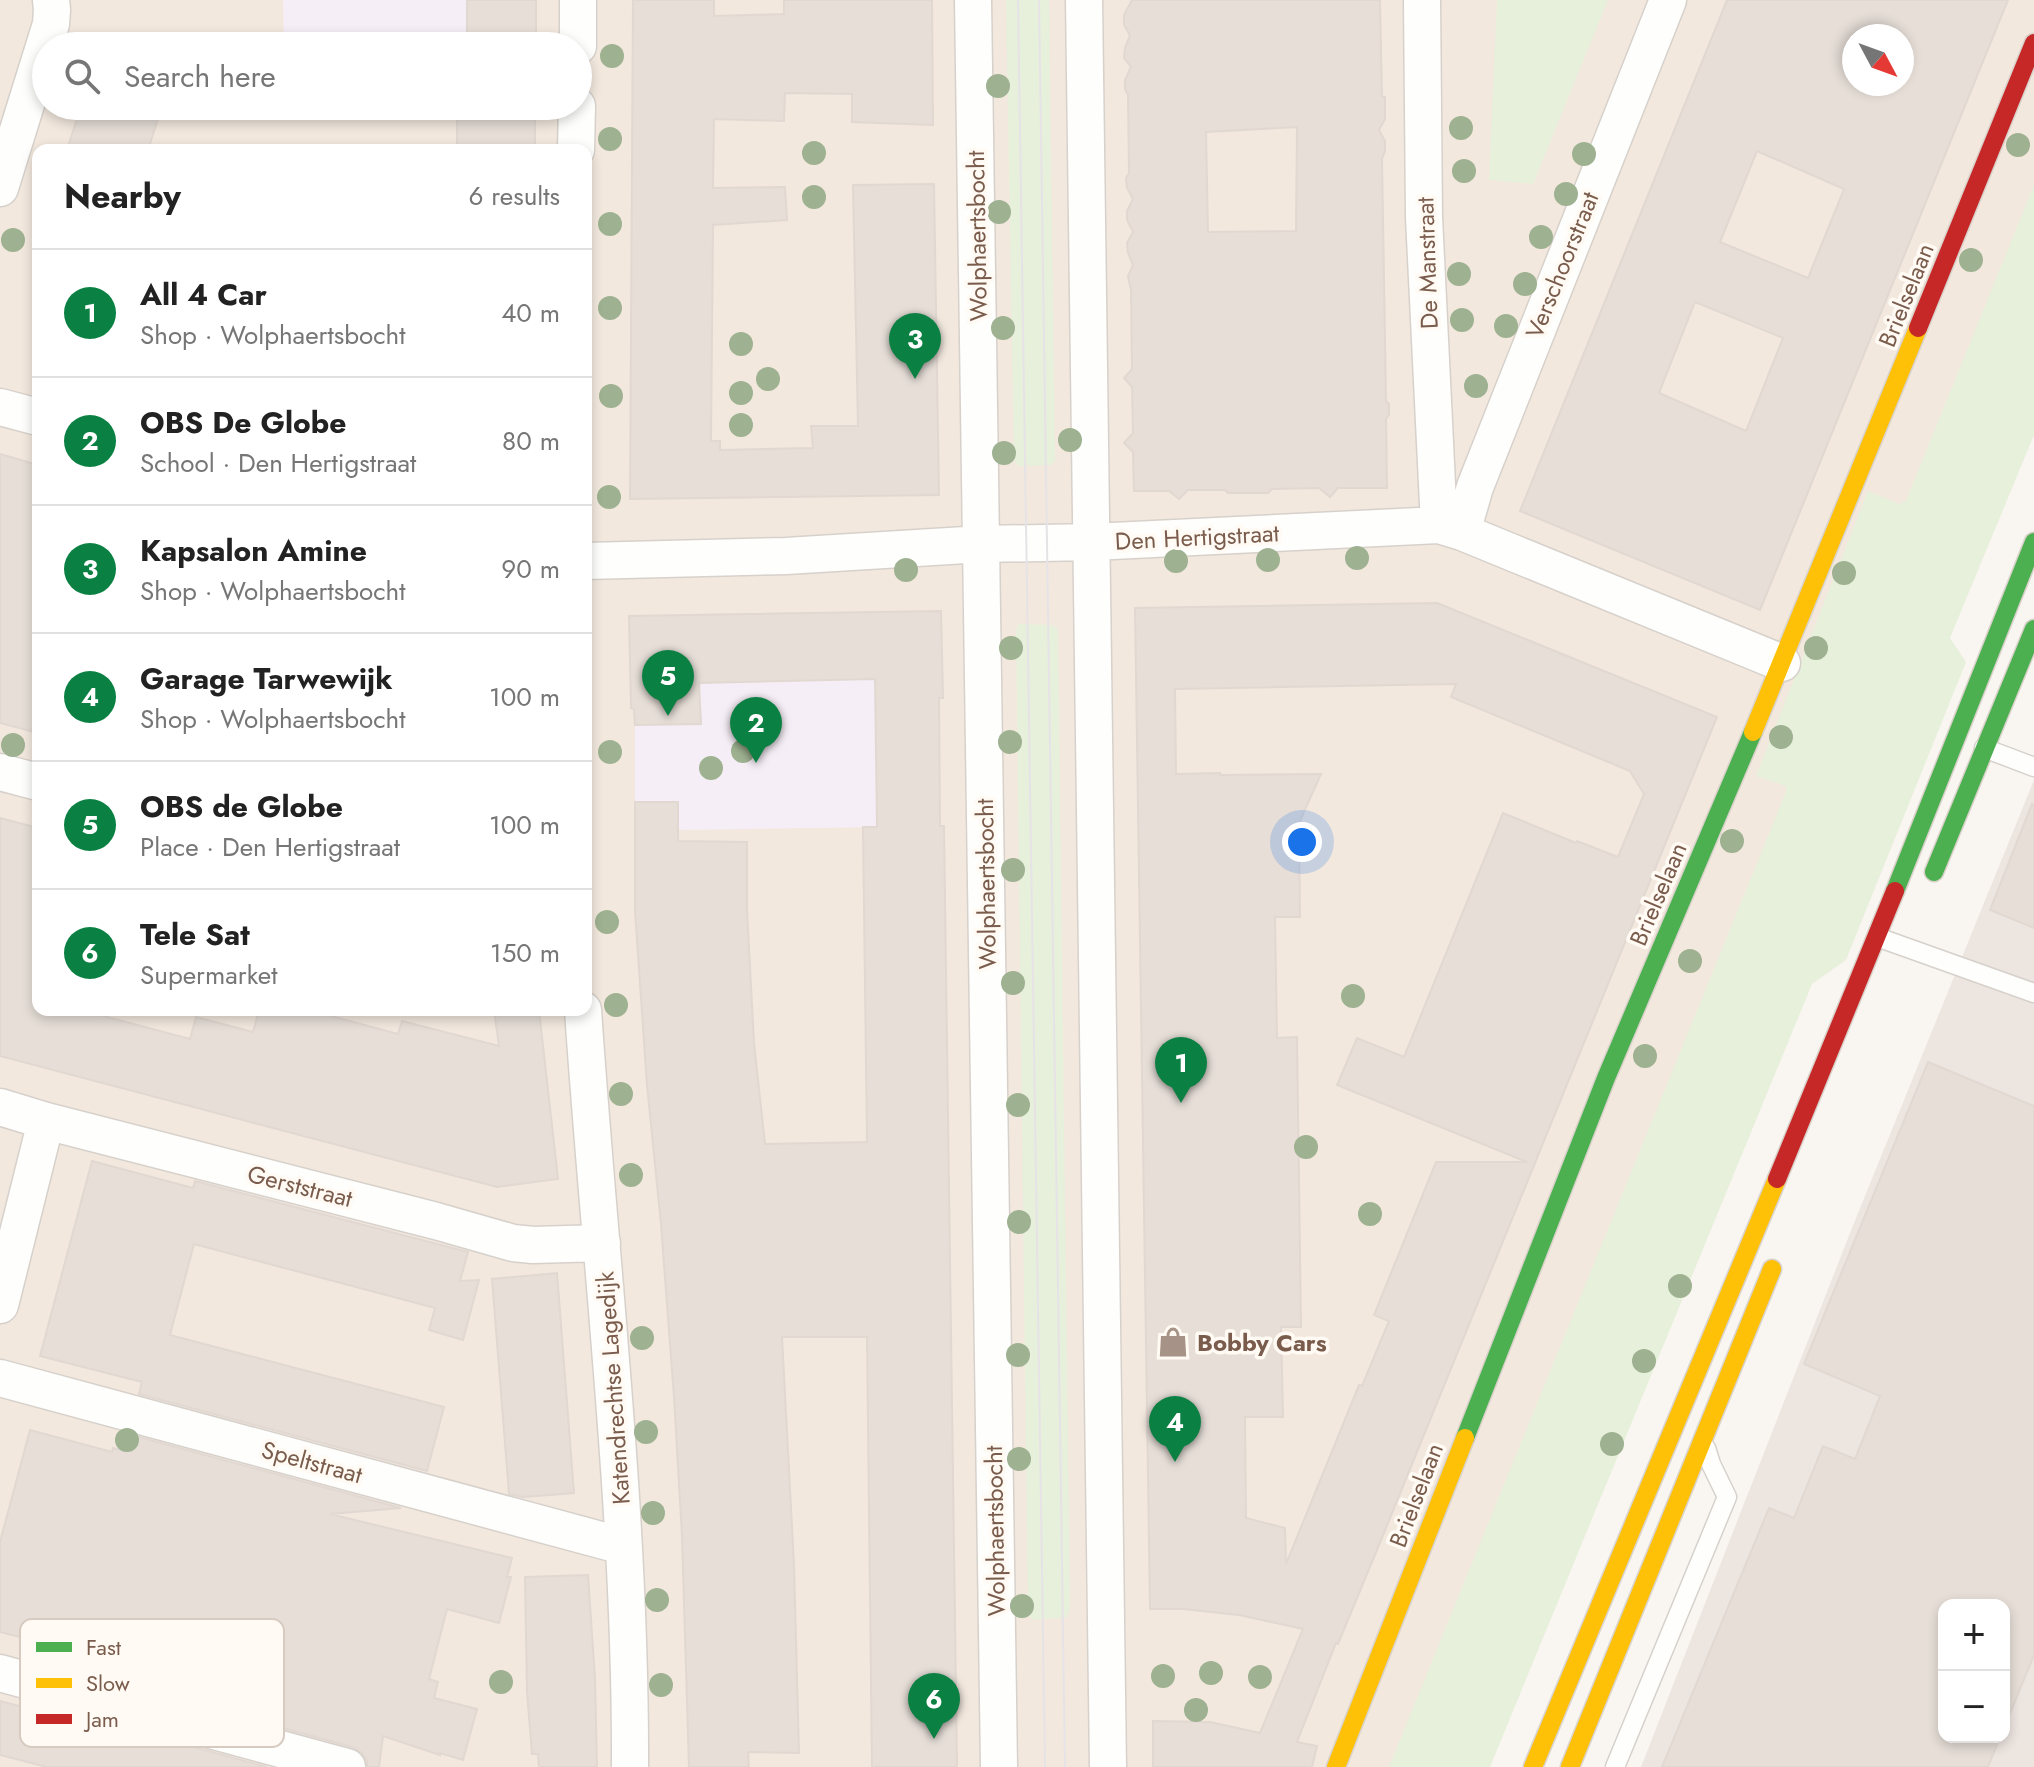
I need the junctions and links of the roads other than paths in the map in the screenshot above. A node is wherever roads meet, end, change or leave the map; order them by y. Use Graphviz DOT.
graph roads {
  1 [pos="51,0"];
  2 [pos="578,0"];
  3 [pos="973,0"];
  4 [pos="1084,0"];
  5 [pos="1422,0"];
  6 [pos="1668,0"];
  7 [pos="49,32"];
  8 [pos="578,32"];
  9 [pos="2034,43"];
  10 [pos="32,85"];
  11 [pos="577,120"];
  12 [pos="576,144"];
  13 [pos="0,188"];
  14 [pos="0,407"];
  15 [pos="32,415"];
  16 [pos="1451,529"];
  17 [pos="1092,542"];
  18 [pos="2034,542"];
  19 [pos="982,544"];
  20 [pos="592,561"];
  21 [pos="2034,629"];
  22 [pos="1782,663"];
  23 [pos="1955,738"];
  24 [pos="1985,749"];
  25 [pos="2034,767"];
  26 [pos="0,772"];
  27 [pos="32,780"];
  28 [pos="1927,890"];
  29 [pos="1877,937"];
  30 [pos="2034,993"];
  31 [pos="583,1016"];
  32 [pos="0,1107"];
  33 [pos="46,1121"];
  34 [pos="602,1243"];
  35 [pos="1780,1250"];
  36 [pos="0,1305"];
  37 [pos="0,1378"];
  38 [pos="1704,1438"];
  39 [pos="623,1546"];
  40 [pos="0,1673"];
  41 [pos="20,1678"];
  42 [pos="273,1747"];
  43 [pos="347,1767"];
  44 [pos="630,1767"];
  45 [pos="999,1767"];
  46 [pos="1108,1767"];
  47 [pos="1336,1767"];
  48 [pos="1533,1767"];
  49 [pos="1570,1767"];
  50 [pos="1615,1767"];
  1 -- 7 [label="street"];
  2 -- 8 [label="street"];
  3 -- 19 [label="street, Wolphaertsbocht"];
  4 -- 17 [label="street"];
  5 -- 16 [label="street, De Manstraat"];
  6 -- 16 [label="street, Verschoorstraat"];
  9 -- 22 [label="main road, Brielselaan"];
  10 -- 13 [label="street"];
  11 -- 12 [label="street"];
  14 -- 15 [label="street"];
  16 -- 17 [label="street, Den Hertigstraat"];
  16 -- 22 [label="street, Den Hertigstraat"];
  17 -- 19 [label="street, Den Hertigstraat"];
  17 -- 46 [label="street"];
  18 -- 23 [label="main road"];
  19 -- 20 [label="street, Den Hertigstraat"];
  19 -- 45 [label="street, Wolphaertsbocht"];
  21 -- 24 [label="main road"];
  22 -- 47 [label="main road, Brielselaan"];
  23 -- 24 [label="lane"];
  23 -- 29 [label="main road"];
  24 -- 25 [label="lane"];
  24 -- 28 [label="main road"];
  26 -- 27 [label="street"];
  29 -- 30 [label="lane"];
  29 -- 48 [label="main road"];
  31 -- 34 [label="street, Katendrechtse Lagedijk"];
  32 -- 33 [label="street, Gerststraat"];
  33 -- 34 [label="street, Gerststraat"];
  33 -- 36 [label="street"];
  34 -- 39 [label="street, Katendrechtse Lagedijk"];
  35 -- 38 [label="main road"];
  37 -- 39 [label="street, Speltstraat"];
  38 -- 49 [label="main road"];
  38 -- 50 [label="lane"];
  39 -- 44 [label="street, Katendrechtse Lagedijk"];
  40 -- 41 [label="street"];
  42 -- 43 [label="street"];
}
